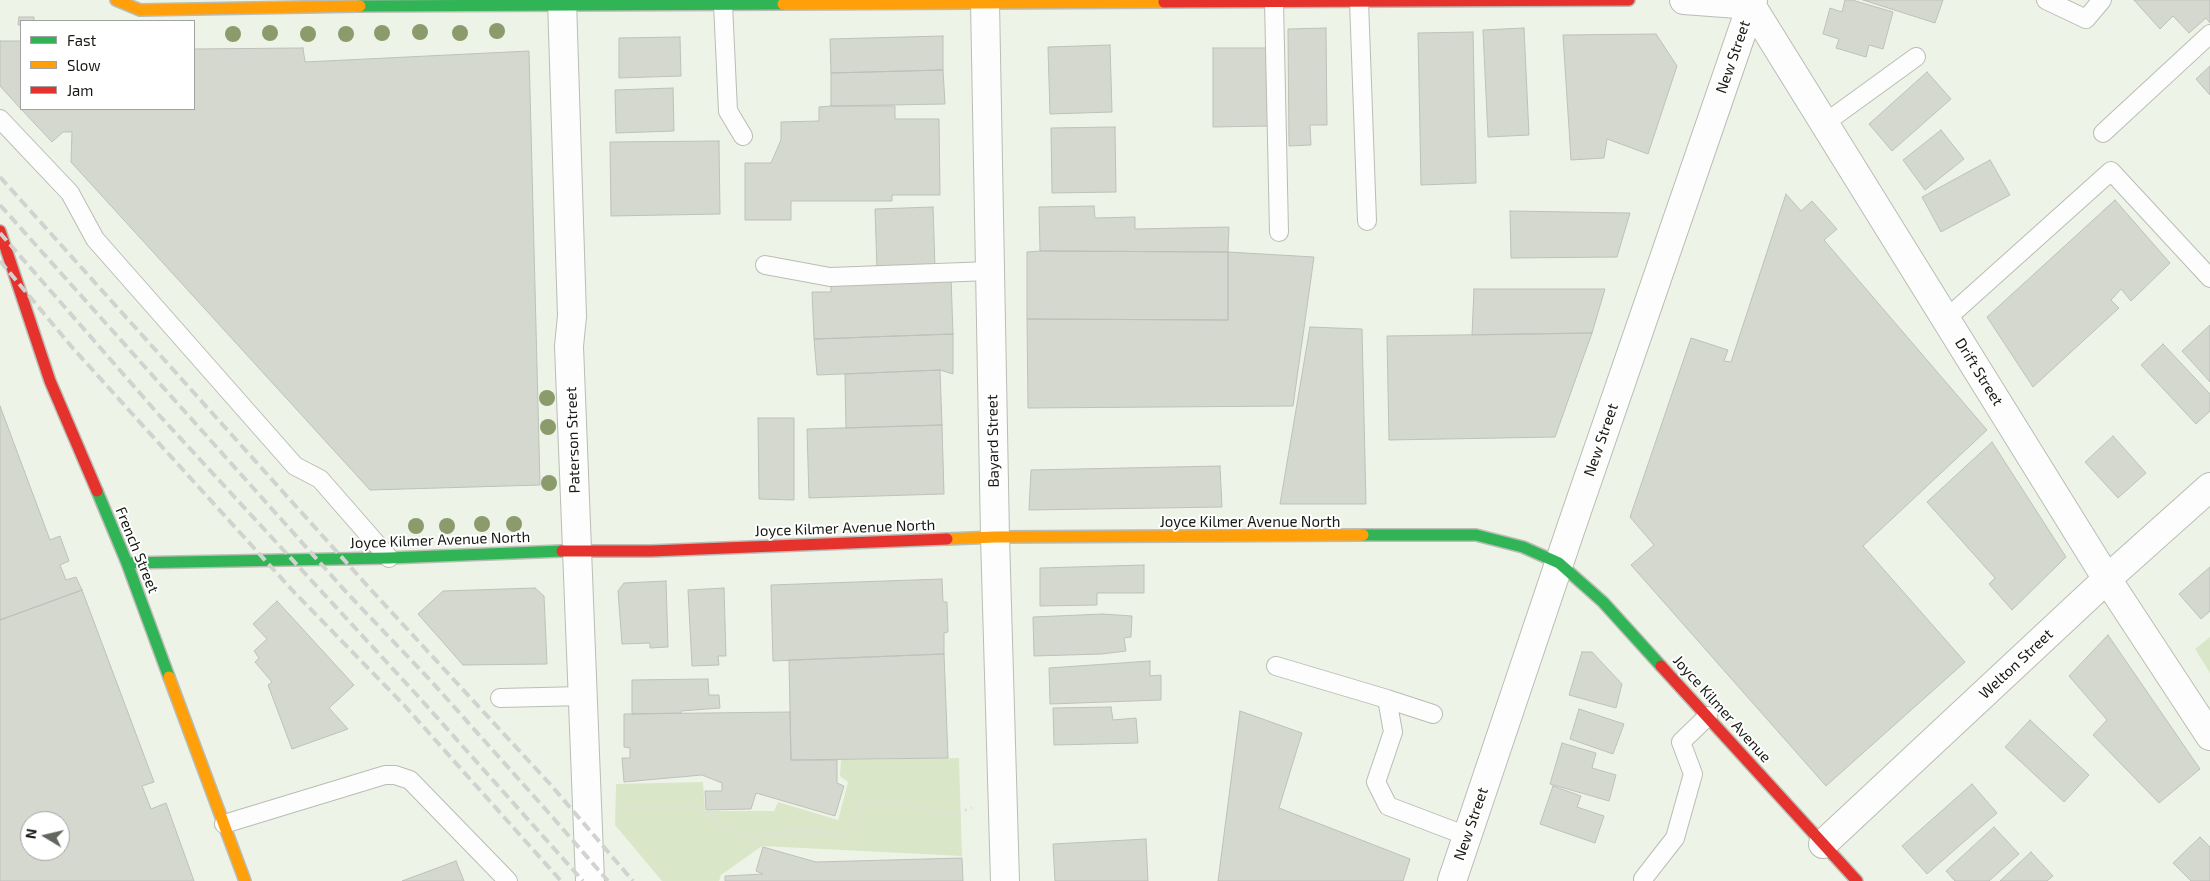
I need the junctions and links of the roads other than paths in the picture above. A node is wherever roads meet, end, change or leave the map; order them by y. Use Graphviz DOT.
graph roads {
  1 [pos="116,0"];
  2 [pos="1629,0"];
  3 [pos="1684,0"];
  4 [pos="2046,0"];
  5 [pos="2102,0"];
  6 [pos="985,1"];
  7 [pos="1274,1"];
  8 [pos="1358,1"];
  9 [pos="562,3"];
  10 [pos="1752,3"];
  11 [pos="723,4"];
  12 [pos="2210,34"];
  13 [pos="1916,57"];
  14 [pos="0,119"];
  15 [pos="1825,124"];
  16 [pos="2103,133"];
  17 [pos="743,136"];
  18 [pos="1367,221"];
  19 [pos="0,231"];
  20 [pos="1279,232"];
  21 [pos="765,265"];
  22 [pos="990,271"];
  23 [pos="2210,278"];
  24 [pos="1946,319"];
  25 [pos="2210,487"];
  26 [pos="995,537"];
  27 [pos="577,550"];
  28 [pos="389,558"];
  29 [pos="127,563"];
  30 [pos="1559,563"];
  31 [pos="2107,579"];
  32 [pos="1276,666"];
  33 [pos="583,696"];
  34 [pos="500,698"];
  35 [pos="1387,699"];
  36 [pos="1434,714"];
  37 [pos="1708,716"];
  38 [pos="2210,736"];
  39 [pos="224,824"];
  40 [pos="1467,836"];
  41 [pos="1823,844"];
  42 [pos="1643,879"];
  43 [pos="245,881"];
  44 [pos="508,881"];
  45 [pos="590,881"];
  46 [pos="1005,881"];
  47 [pos="1452,881"];
  48 [pos="1857,881"];
  1 -- 9 [label="street"];
  2 -- 8 [label="street"];
  3 -- 10 [label="street"];
  4 -- 5 [label="lane"];
  6 -- 7 [label="street"];
  6 -- 11 [label="street"];
  6 -- 22 [label="street, Bayard Street"];
  7 -- 8 [label="street"];
  7 -- 20 [label="lane"];
  8 -- 18 [label="lane"];
  9 -- 11 [label="street"];
  9 -- 27 [label="street, Paterson Street"];
  10 -- 15 [label="street, Drift Street"];
  10 -- 30 [label="street, New Street"];
  11 -- 17 [label="lane"];
  12 -- 16 [label="lane"];
  13 -- 15 [label="lane"];
  14 -- 28 [label="lane"];
  15 -- 24 [label="street, Drift Street"];
  19 -- 29 [label="street, French Street"];
  21 -- 22 [label="lane"];
  22 -- 26 [label="street, Bayard Street"];
  23 -- 24 [label="lane"];
  24 -- 31 [label="street, Drift Street"];
  25 -- 31 [label="street, Welton Street"];
  26 -- 27 [label="street, Joyce Kilmer Avenue North"];
  26 -- 30 [label="street, Joyce Kilmer Avenue North"];
  26 -- 46 [label="street, Bayard Street"];
  27 -- 28 [label="street, Joyce Kilmer Avenue North"];
  27 -- 33 [label="street, Paterson Street"];
  28 -- 29 [label="street, Joyce Kilmer Avenue North"];
  29 -- 39 [label="street, French Street"];
  30 -- 37 [label="street, Joyce Kilmer Avenue"];
  30 -- 40 [label="street, New Street"];
  31 -- 38 [label="street, Drift Street"];
  31 -- 41 [label="street, Welton Street"];
  32 -- 35 [label="lane"];
  33 -- 34 [label="lane"];
  33 -- 45 [label="street, Paterson Street"];
  35 -- 36 [label="lane"];
  35 -- 40 [label="lane"];
  37 -- 41 [label="street, Joyce Kilmer Avenue"];
  37 -- 42 [label="lane"];
  39 -- 43 [label="street, French Street"];
  39 -- 44 [label="lane"];
  40 -- 47 [label="street, New Street"];
  41 -- 48 [label="street, Joyce Kilmer Avenue"];
}
